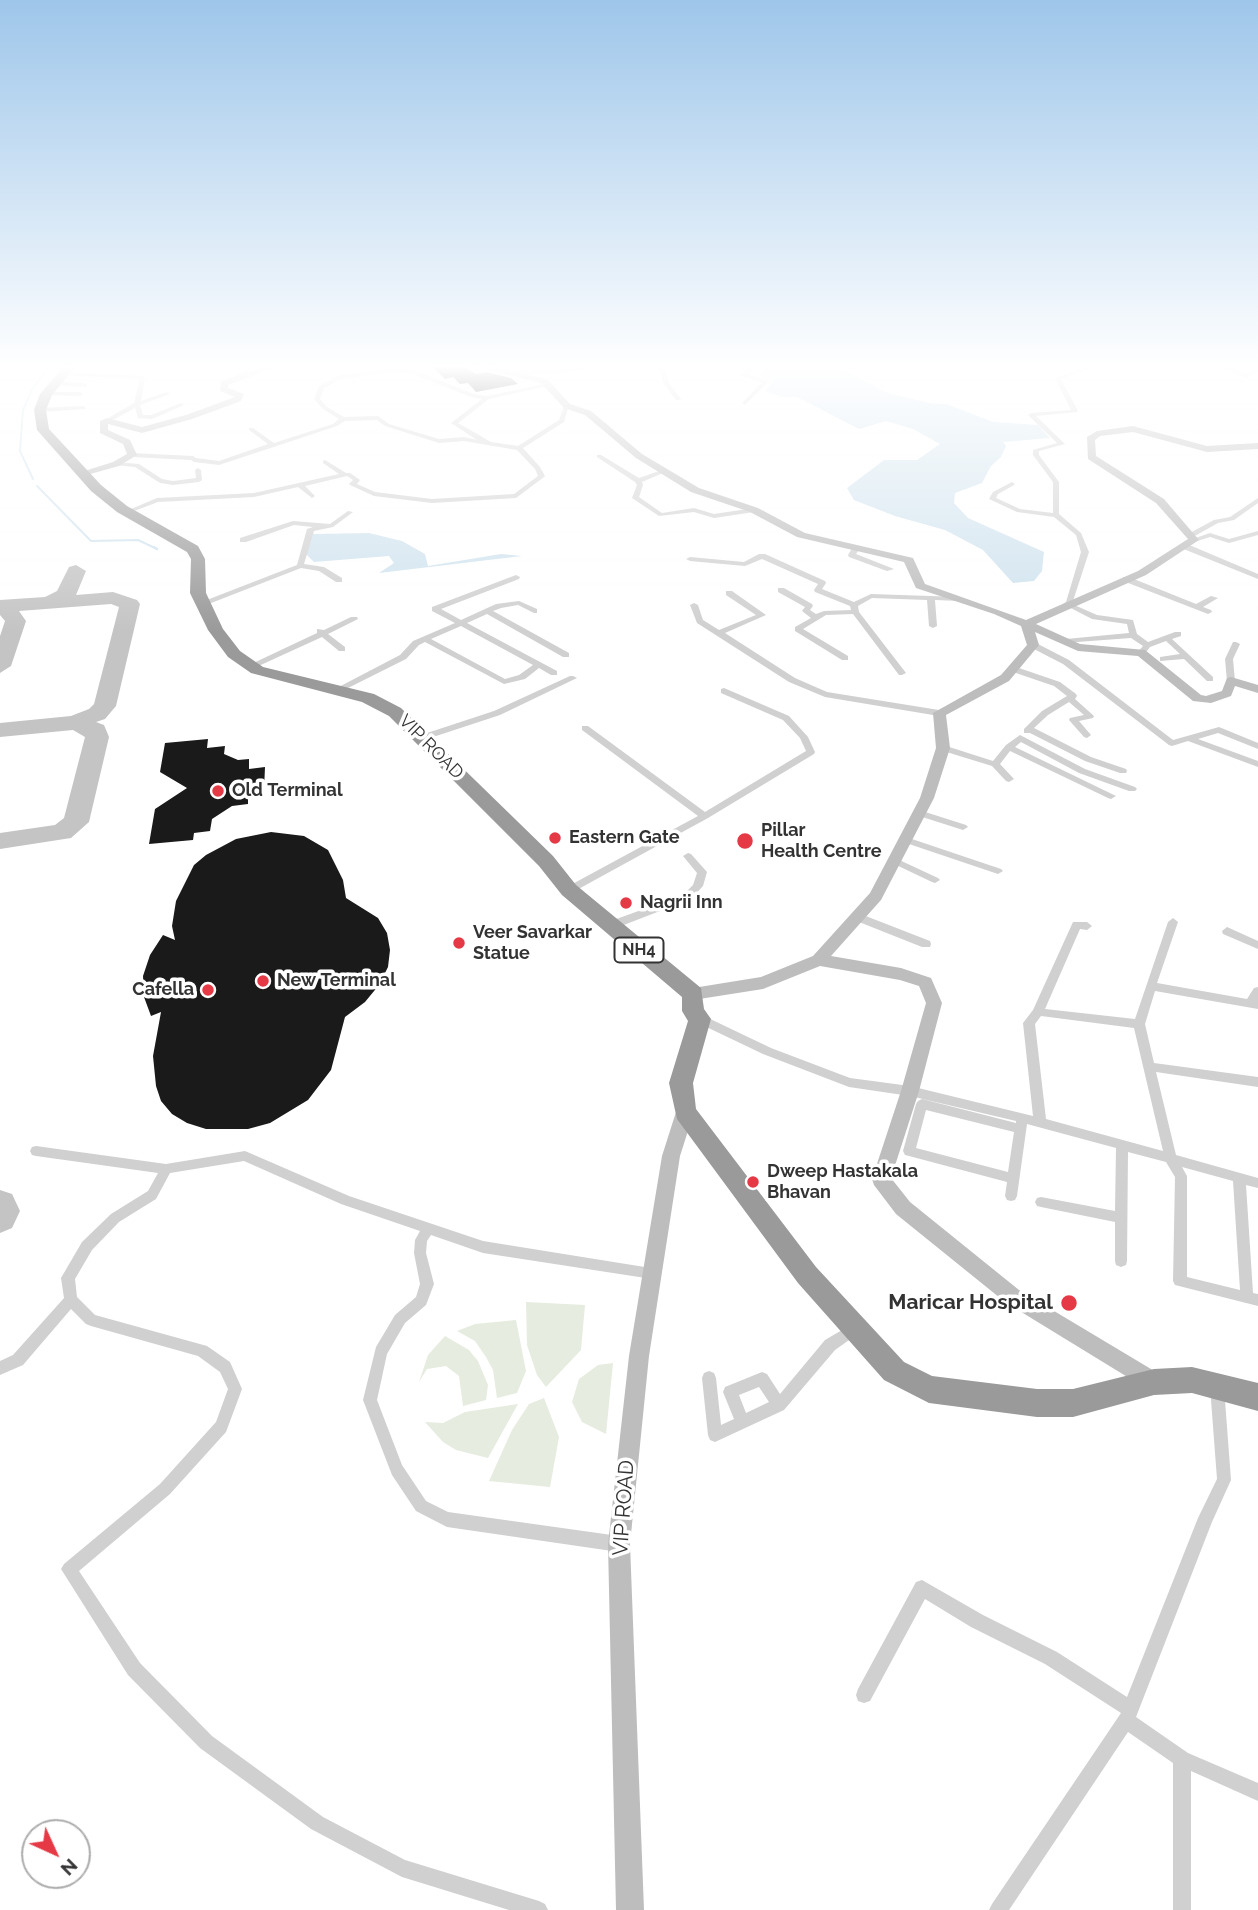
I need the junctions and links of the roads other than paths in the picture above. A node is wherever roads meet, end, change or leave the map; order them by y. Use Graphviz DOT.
graph roads {
  1 [pos="65,454"];
  2 [pos="246,454"];
  3 [pos="523,454"];
  4 [pos="639,454"];
  5 [pos="1039,454"];
  6 [pos="1091,454"];
  7 [pos="132,455"];
  8 [pos="599,457"];
  9 [pos="325,461"];
  10 [pos="116,464"];
  11 [pos="198,470"];
  12 [pos="661,472"];
  13 [pos="83,473"];
  14 [pos="345,475"];
  15 [pos="638,481"];
  16 [pos="1012,484"];
  17 [pos="300,485"];
  18 [pos="312,496"];
  19 [pos="1258,500"];
  20 [pos="754,510"];
  21 [pos="127,512"];
  22 [pos="349,512"];
  23 [pos="1056,515"];
  24 [pos="331,526"];
  25 [pos="1258,533"];
  26 [pos="1190,540"];
  27 [pos="243,541"];
  28 [pos="857,547"];
  29 [pos="690,559"];
  30 [pos="300,566"];
  31 [pos="890,569"];
  32 [pos="516,577"];
  33 [pos="1258,577"];
  34 [pos="1126,579"];
  35 [pos="339,580"];
  36 [pos="781,590"];
  37 [pos="729,593"];
  38 [pos="1214,598"];
  39 [pos="931,599"];
  40 [pos="960,599"];
  41 [pos="203,603"];
  42 [pos="1068,603"];
  43 [pos="694,605"];
  44 [pos="1197,607"];
  45 [pos="855,609"];
  46 [pos="487,611"];
  47 [pos="534,611"];
  48 [pos="1208,612"];
  49 [pos="815,617"];
  50 [pos="354,619"];
  51 [pos="457,624"];
  52 [pos="1026,624"];
  53 [pos="933,626"];
  54 [pos="321,633"];
  55 [pos="719,633"];
  56 [pos="1178,634"];
  57 [pos="1133,635"];
  58 [pos="1167,638"];
  59 [pos="425,639"];
  60 [pos="1066,641"];
  61 [pos="1236,644"];
  62 [pos="1033,645"];
  63 [pos="342,649"];
  64 [pos="1144,649"];
  65 [pos="566,655"];
  66 [pos="1185,656"];
  67 [pos="845,658"];
  68 [pos="1163,659"];
  69 [pos="539,665"];
  70 [pos="249,667"];
  71 [pos="1073,667"];
  72 [pos="1013,669"];
  73 [pos="554,673"];
  74 [pos="902,673"];
  75 [pos="573,678"];
  76 [pos="1210,679"];
  77 [pos="1231,681"];
  78 [pos="1053,682"];
  79 [pos="1258,689"];
  80 [pos="337,690"];
  81 [pos="724,691"];
  82 [pos="1070,699"];
  83 [pos="939,713"];
  84 [pos="585,729"];
  85 [pos="1029,729"];
  86 [pos="1087,735"];
  87 [pos="421,738"];
  88 [pos="1020,738"];
  89 [pos="1188,738"];
  90 [pos="1258,746"];
  91 [pos="1009,747"];
  92 [pos="943,748"];
  93 [pos="995,764"];
  94 [pos="1258,764"];
  95 [pos="1123,771"];
  96 [pos="1009,779"];
  97 [pos="1132,789"];
  98 [pos="1111,796"];
  99 [pos="919,813"];
  100 [pos="705,816"];
  101 [pos="963,827"];
  102 [pos="906,840"];
  103 [pos="688,856"];
  104 [pos="895,861"];
  105 [pos="998,871"];
  106 [pos="935,880"];
  107 [pos="569,890"];
  108 [pos="858,917"];
  109 [pos="1172,922"];
  110 [pos="612,925"];
  111 [pos="1087,926"];
  112 [pos="1227,931"];
  113 [pos="926,944"];
  114 [pos="1258,945"];
  115 [pos="820,960"];
  116 [pos="1151,986"];
  117 [pos="1258,991"];
  118 [pos="693,995"];
  119 [pos="1254,1005"];
  120 [pos="1038,1012"];
  121 [pos="700,1019"];
  122 [pos="1139,1024"];
  123 [pos="1149,1067"];
  124 [pos="1258,1082"];
  125 [pos="910,1091"];
  126 [pos="685,1112"];
  127 [pos="1040,1122"];
  128 [pos="1021,1123"];
  129 [pos="1122,1146"];
  130 [pos="36,1152"];
  131 [pos="1171,1160"];
  132 [pos="166,1169"];
  133 [pos="1013,1179"];
  134 [pos="1239,1179"];
  135 [pos="1258,1183"];
  136 [pos="1011,1196"];
  137 [pos="1041,1202"];
  138 [pos="1121,1218"];
  139 [pos="429,1228"];
  140 [pos="1121,1261"];
  141 [pos="652,1273"];
  142 [pos="1252,1299"];
  143 [pos="71,1300"];
  144 [pos="854,1329"];
  145 [pos="0,1368"];
  146 [pos="709,1378"];
  147 [pos="1154,1382"];
  148 [pos="1217,1386"];
  149 [pos="1258,1397"];
  150 [pos="779,1405"];
  151 [pos="743,1422"];
  152 [pos="619,1544"];
  153 [pos="864,1695"];
  154 [pos="1128,1715"];
  155 [pos="1182,1759"];
  156 [pos="1258,1792"];
  157 [pos="539,1910"];
  158 [pos="630,1910"];
  159 [pos="998,1910"];
  160 [pos="1182,1910"];
  1 -- 13 [label="highway"];
  2 -- 7 [label="street"];
  3 -- 14 [label="street"];
  4 -- 12 [label="street"];
  5 -- 23 [label="street"];
  6 -- 26 [label="street"];
  7 -- 10 [label="street"];
  8 -- 15 [label="street"];
  9 -- 14 [label="street"];
  10 -- 11 [label="street"];
  10 -- 13 [label="street"];
  12 -- 15 [label="street"];
  12 -- 20 [label="street"];
  13 -- 21 [label="highway"];
  14 -- 17 [label="street"];
  15 -- 20 [label="street"];
  16 -- 23 [label="street"];
  17 -- 18 [label="street"];
  17 -- 21 [label="street"];
  19 -- 26 [label="street"];
  20 -- 28 [label="street"];
  21 -- 41 [label="highway"];
  22 -- 24 [label="street"];
  23 -- 42 [label="street"];
  24 -- 27 [label="street"];
  24 -- 30 [label="street"];
  25 -- 26 [label="street"];
  26 -- 33 [label="street"];
  26 -- 34 [label="street"];
  28 -- 31 [label="street"];
  28 -- 40 [label="street"];
  29 -- 45 [label="street"];
  30 -- 35 [label="street"];
  30 -- 41 [label="street"];
  32 -- 51 [label="street"];
  34 -- 42 [label="street"];
  34 -- 44 [label="street"];
  36 -- 49 [label="street"];
  37 -- 55 [label="street"];
  38 -- 44 [label="street"];
  39 -- 40 [label="street"];
  39 -- 45 [label="street"];
  39 -- 53 [label="street"];
  40 -- 52 [label="street"];
  41 -- 70 [label="highway"];
  42 -- 52 [label="street"];
  42 -- 57 [label="street"];
  43 -- 55 [label="street"];
  44 -- 48 [label="street"];
  45 -- 49 [label="street"];
  45 -- 74 [label="street"];
  46 -- 47 [label="street"];
  46 -- 51 [label="street"];
  46 -- 65 [label="street"];
  49 -- 67 [label="street"];
  50 -- 54 [label="street"];
  51 -- 59 [label="street"];
  51 -- 69 [label="street"];
  52 -- 60 [label="street"];
  52 -- 62 [label="street"];
  54 -- 63 [label="street"];
  54 -- 70 [label="street"];
  55 -- 83 [label="street"];
  56 -- 58 [label="street"];
  57 -- 60 [label="street"];
  57 -- 64 [label="street"];
  58 -- 64 [label="street"];
  58 -- 66 [label="street"];
  59 -- 69 [label="street"];
  59 -- 80 [label="street"];
  60 -- 64 [label="street"];
  61 -- 77 [label="street"];
  62 -- 71 [label="street"];
  62 -- 72 [label="street"];
  64 -- 77 [label="street"];
  66 -- 68 [label="street"];
  66 -- 76 [label="street"];
  69 -- 73 [label="street"];
  70 -- 80 [label="highway, VIP ROAD / NH4"];
  71 -- 78 [label="street"];
  71 -- 89 [label="street"];
  72 -- 78 [label="street"];
  72 -- 83 [label="street"];
  75 -- 87 [label="street"];
  77 -- 79 [label="street"];
  78 -- 82 [label="street"];
  80 -- 87 [label="highway, VIP ROAD / NH4"];
  81 -- 100 [label="street"];
  82 -- 85 [label="street"];
  82 -- 86 [label="street"];
  83 -- 92 [label="street"];
  84 -- 100 [label="street"];
  85 -- 88 [label="street"];
  85 -- 95 [label="street"];
  87 -- 107 [label="highway, VIP ROAD / NH4"];
  88 -- 91 [label="street"];
  88 -- 97 [label="street"];
  89 -- 90 [label="street"];
  89 -- 94 [label="street"];
  91 -- 93 [label="street"];
  91 -- 98 [label="street"];
  92 -- 93 [label="street"];
  92 -- 99 [label="street"];
  93 -- 96 [label="street"];
  99 -- 101 [label="street"];
  99 -- 102 [label="street"];
  100 -- 107 [label="street"];
  102 -- 104 [label="street"];
  102 -- 105 [label="street"];
  103 -- 110 [label="street"];
  104 -- 106 [label="street"];
  104 -- 108 [label="street"];
  107 -- 110 [label="highway, VIP ROAD / NH4"];
  108 -- 113 [label="street"];
  108 -- 115 [label="street"];
  109 -- 116 [label="street"];
  110 -- 118 [label="highway, VIP ROAD / NH4"];
  111 -- 120 [label="street"];
  112 -- 114 [label="street"];
  115 -- 118 [label="street"];
  115 -- 125 [label="street"];
  116 -- 119 [label="street"];
  116 -- 122 [label="street"];
  117 -- 119 [label="street"];
  118 -- 121 [label="highway"];
  120 -- 122 [label="street"];
  120 -- 127 [label="street"];
  121 -- 125 [label="street"];
  121 -- 126 [label="highway, VIP ROAD"];
  122 -- 123 [label="street"];
  123 -- 124 [label="street"];
  123 -- 131 [label="street"];
  125 -- 128 [label="street"];
  125 -- 147 [label="street"];
  126 -- 141 [label="street, VIP ROAD"];
  126 -- 144 [label="highway"];
  127 -- 128 [label="street"];
  127 -- 129 [label="street"];
  128 -- 133 [label="street"];
  128 -- 133 [label="street"];
  129 -- 131 [label="street"];
  129 -- 138 [label="street"];
  130 -- 132 [label="street"];
  131 -- 134 [label="street"];
  131 -- 142 [label="street"];
  132 -- 139 [label="street"];
  132 -- 143 [label="street"];
  133 -- 136 [label="street"];
  134 -- 135 [label="street"];
  134 -- 142 [label="street"];
  137 -- 138 [label="street"];
  138 -- 140 [label="street"];
  139 -- 141 [label="street"];
  139 -- 152 [label="street"];
  141 -- 152 [label="street, VIP ROAD"];
  143 -- 145 [label="street"];
  143 -- 157 [label="street"];
  144 -- 147 [label="highway"];
  144 -- 150 [label="street"];
  146 -- 151 [label="street"];
  147 -- 148 [label="highway"];
  148 -- 149 [label="highway"];
  148 -- 154 [label="street"];
  150 -- 151 [label="street"];
  150 -- 151 [label="street"];
  152 -- 158 [label="street, VIP ROAD"];
  153 -- 154 [label="street"];
  154 -- 155 [label="street"];
  154 -- 159 [label="street"];
  155 -- 156 [label="street"];
  155 -- 160 [label="street"];
}
